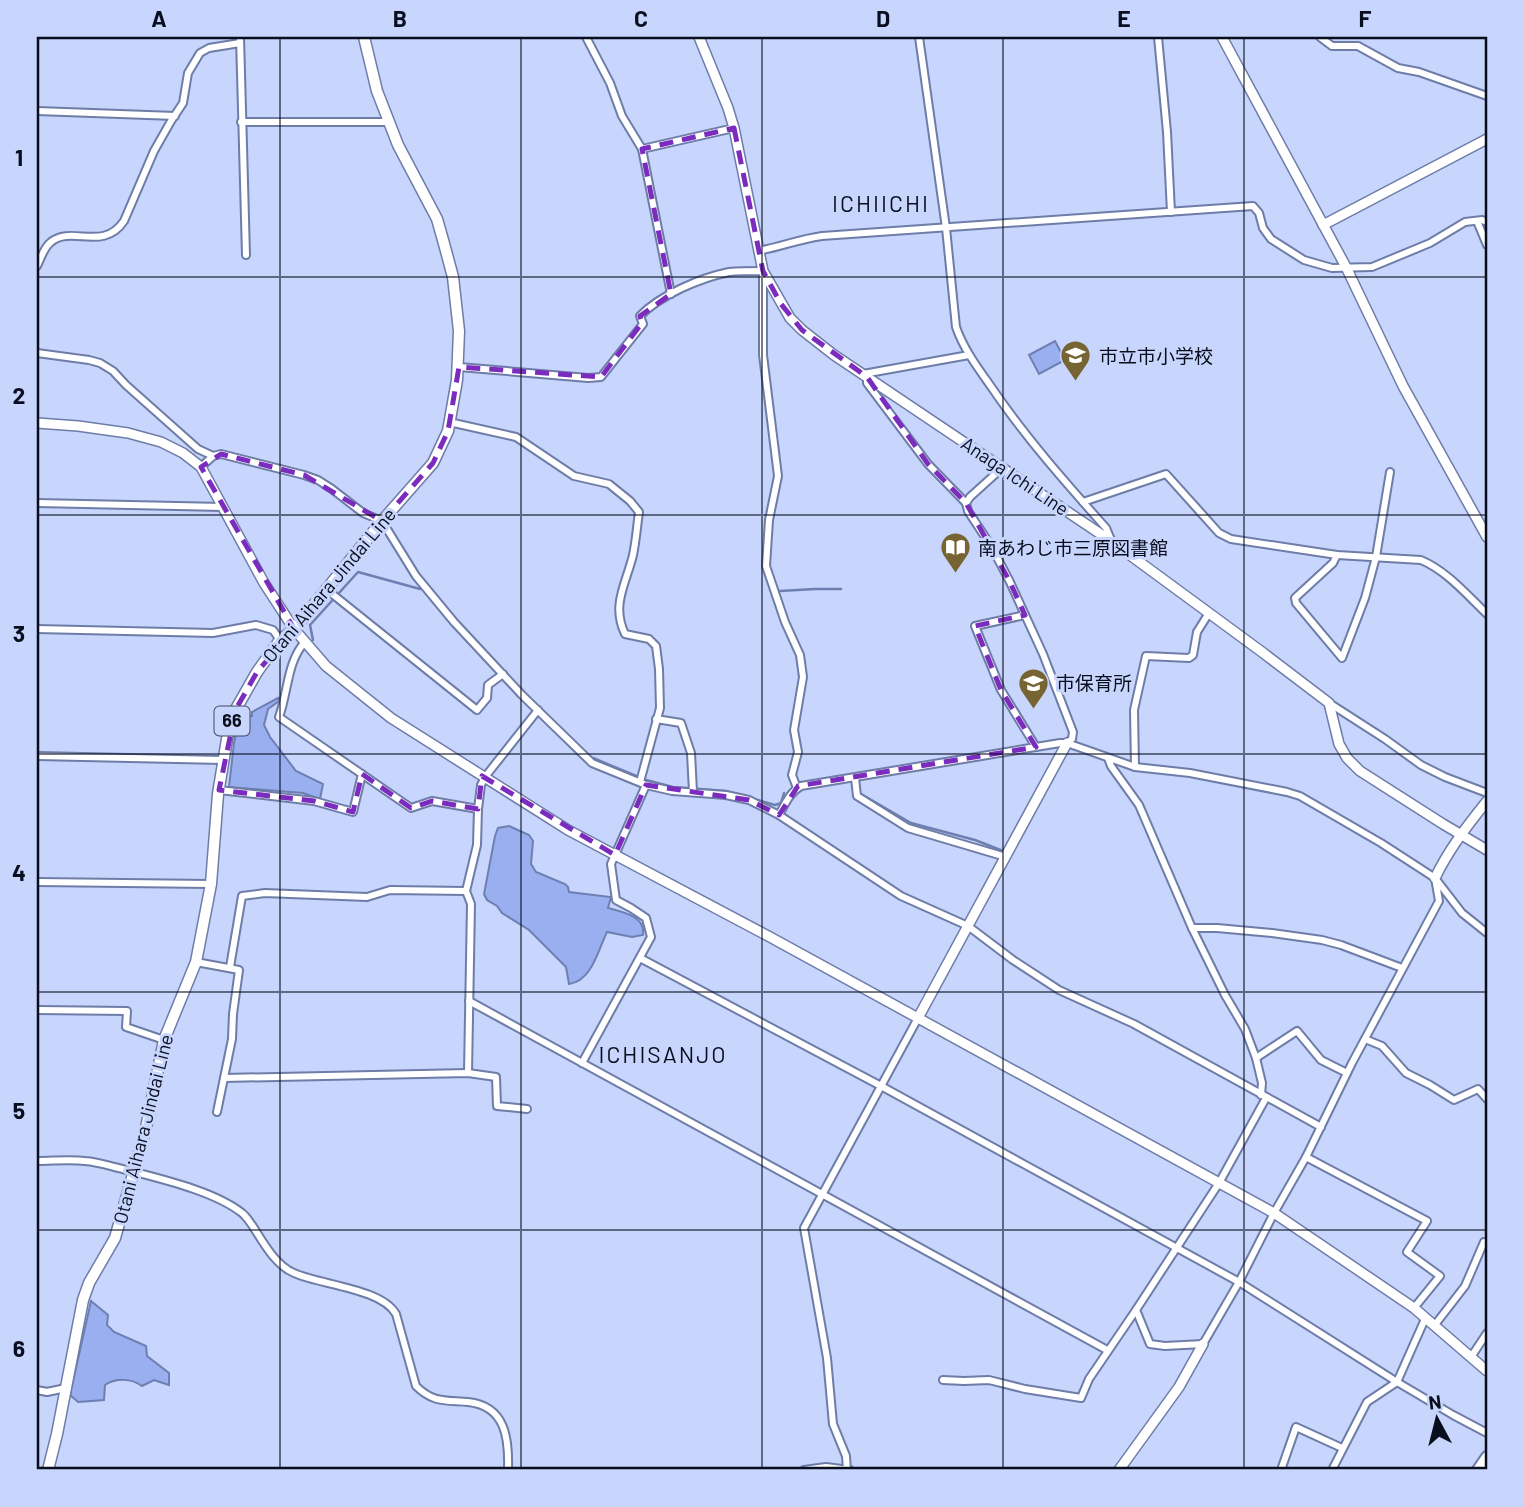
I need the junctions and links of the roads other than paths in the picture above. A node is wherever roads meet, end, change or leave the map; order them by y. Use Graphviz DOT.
graph roads {
  1 [pos="364,37"];
  2 [pos="586,37"];
  3 [pos="699,37"];
  4 [pos="919,37"];
  5 [pos="1158,37"];
  6 [pos="1222,37"];
  7 [pos="1320,37"];
  8 [pos="240,40"];
  9 [pos="1487,96"];
  10 [pos="37,111"];
  11 [pos="175,116"];
  12 [pos="242,122"];
  13 [pos="389,122"];
  14 [pos="734,128"];
  15 [pos="1487,139"];
  16 [pos="642,149"];
  17 [pos="1171,212"];
  18 [pos="1477,221"];
  19 [pos="1487,222"];
  20 [pos="1323,225"];
  21 [pos="946,228"];
  22 [pos="1487,245"];
  23 [pos="758,251"];
  24 [pos="246,255"];
  25 [pos="37,266"];
  26 [pos="1346,267"];
  27 [pos="763,271"];
  28 [pos="671,294"];
  29 [pos="37,353"];
  30 [pos="968,355"];
  31 [pos="459,367"];
  32 [pos="865,376"];
  33 [pos="449,422"];
  34 [pos="37,423"];
  35 [pos="213,456"];
  36 [pos="201,467"];
  37 [pos="1002,468"];
  38 [pos="1390,472"];
  39 [pos="1083,502"];
  40 [pos="37,503"];
  41 [pos="966,503"];
  42 [pos="223,507"];
  43 [pos="382,521"];
  44 [pos="1487,537"];
  45 [pos="1111,541"];
  46 [pos="1337,555"];
  47 [pos="1376,557"];
  48 [pos="326,589"];
  49 [pos="1209,613"];
  50 [pos="1487,614"];
  51 [pos="1025,615"];
  52 [pos="37,629"];
  53 [pos="294,629"];
  54 [pos="280,640"];
  55 [pos="305,642"];
  56 [pos="503,674"];
  57 [pos="1329,703"];
  58 [pos="538,710"];
  59 [pos="656,719"];
  60 [pos="1068,743"];
  61 [pos="1036,747"];
  62 [pos="37,756"];
  63 [pos="1108,758"];
  64 [pos="223,760"];
  65 [pos="1135,767"];
  66 [pos="362,774"];
  67 [pos="485,777"];
  68 [pos="855,778"];
  69 [pos="643,783"];
  70 [pos="797,788"];
  71 [pos="219,790"];
  72 [pos="693,792"];
  73 [pos="1487,793"];
  74 [pos="1487,801"];
  75 [pos="478,809"];
  76 [pos="779,815"];
  77 [pos="1461,833"];
  78 [pos="1487,850"];
  79 [pos="615,855"];
  80 [pos="1006,857"];
  81 [pos="1435,878"];
  82 [pos="37,882"];
  83 [pos="211,884"];
  84 [pos="466,891"];
  85 [pos="968,926"];
  86 [pos="1192,929"];
  87 [pos="1487,933"];
  88 [pos="640,958"];
  89 [pos="196,962"];
  90 [pos="230,967"];
  91 [pos="1402,968"];
  92 [pos="469,1001"];
  93 [pos="37,1010"];
  94 [pos="918,1018"];
  95 [pos="1365,1039"];
  96 [pos="164,1040"];
  97 [pos="1256,1058"];
  98 [pos="582,1063"];
  99 [pos="468,1073"];
  100 [pos="1347,1073"];
  101 [pos="224,1078"];
  102 [pos="881,1086"];
  103 [pos="1263,1097"];
  104 [pos="1487,1099"];
  105 [pos="527,1109"];
  106 [pos="217,1112"];
  107 [pos="1321,1127"];
  108 [pos="1306,1157"];
  109 [pos="37,1161"];
  110 [pos="133,1172"];
  111 [pos="1219,1183"];
  112 [pos="822,1194"];
  113 [pos="1274,1213"];
  114 [pos="1484,1242"];
  115 [pos="1175,1248"];
  116 [pos="1239,1282"];
  117 [pos="1414,1308"];
  118 [pos="1136,1310"];
  119 [pos="1425,1319"];
  120 [pos="1434,1326"];
  121 [pos="1487,1333"];
  122 [pos="1203,1344"];
  123 [pos="1107,1350"];
  124 [pos="1471,1357"];
  125 [pos="1487,1371"];
  126 [pos="943,1380"];
  127 [pos="1397,1382"];
  128 [pos="66,1388"];
  129 [pos="37,1390"];
  130 [pos="1487,1433"];
  131 [pos="1342,1448"];
  132 [pos="1487,1457"];
  133 [pos="48,1470"];
  134 [pos="508,1470"];
  135 [pos="804,1470"];
  136 [pos="849,1470"];
  137 [pos="1119,1470"];
  138 [pos="1281,1470"];
  139 [pos="1332,1470"];
  140 [pos="1478,1470"];
  1 -- 13 [label="main road, Otani Aihara Jindai Line / 66"];
  2 -- 16 [label="street"];
  3 -- 14 [label="street, Anaga Ichi Line"];
  4 -- 21 [label="street"];
  5 -- 17 [label="street"];
  6 -- 20 [label="street"];
  7 -- 9 [label="street"];
  8 -- 11 [label="street"];
  8 -- 12 [label="street"];
  10 -- 11 [label="street"];
  11 -- 25 [label="street"];
  12 -- 13 [label="street"];
  12 -- 24 [label="street"];
  13 -- 31 [label="main road, Otani Aihara Jindai Line / 66"];
  14 -- 16 [label="street"];
  14 -- 23 [label="street, Anaga Ichi Line"];
  15 -- 20 [label="street"];
  16 -- 28 [label="street"];
  17 -- 21 [label="street"];
  17 -- 26 [label="street"];
  18 -- 19 [label="street"];
  18 -- 22 [label="street"];
  18 -- 26 [label="street"];
  20 -- 26 [label="street"];
  21 -- 23 [label="street"];
  21 -- 30 [label="street"];
  23 -- 27 [label="street, Anaga Ichi Line"];
  26 -- 44 [label="street"];
  27 -- 28 [label="street"];
  27 -- 32 [label="street, Anaga Ichi Line"];
  27 -- 70 [label="street"];
  28 -- 31 [label="street"];
  29 -- 35 [label="street"];
  30 -- 32 [label="street"];
  30 -- 39 [label="street"];
  31 -- 33 [label="main road, Otani Aihara Jindai Line / 66"];
  32 -- 37 [label="street, Anaga Ichi Line"];
  32 -- 41 [label="street"];
  33 -- 43 [label="main road, Otani Aihara Jindai Line / 66"];
  33 -- 59 [label="street"];
  34 -- 36 [label="street"];
  35 -- 36 [label="street"];
  35 -- 43 [label="street"];
  36 -- 42 [label="street"];
  37 -- 41 [label="street"];
  37 -- 45 [label="street, Anaga Ichi Line"];
  38 -- 47 [label="street"];
  39 -- 45 [label="street"];
  39 -- 46 [label="street"];
  40 -- 42 [label="street"];
  41 -- 51 [label="street"];
  42 -- 53 [label="street"];
  43 -- 48 [label="main road, Otani Aihara Jindai Line / 66"];
  43 -- 56 [label="street"];
  45 -- 49 [label="street, Anaga Ichi Line"];
  46 -- 47 [label="street"];
  46 -- 47 [label="street"];
  47 -- 50 [label="street"];
  48 -- 53 [label="main road, Otani Aihara Jindai Line / 66"];
  48 -- 56 [label="street"];
  49 -- 57 [label="street, Anaga Ichi Line"];
  49 -- 65 [label="street"];
  51 -- 60 [label="street"];
  51 -- 61 [label="street"];
  52 -- 54 [label="street"];
  53 -- 54 [label="main road, Otani Aihara Jindai Line / 66"];
  53 -- 55 [label="street"];
  54 -- 64 [label="main road, Otani Aihara Jindai Line / 66"];
  55 -- 66 [label="street"];
  55 -- 67 [label="street"];
  56 -- 58 [label="street"];
  57 -- 73 [label="street"];
  57 -- 77 [label="street"];
  58 -- 67 [label="street"];
  58 -- 69 [label="street"];
  59 -- 69 [label="street"];
  59 -- 72 [label="street"];
  60 -- 61 [label="street"];
  60 -- 63 [label="street"];
  60 -- 80 [label="street"];
  61 -- 68 [label="street"];
  62 -- 64 [label="street"];
  63 -- 65 [label="street"];
  63 -- 86 [label="street"];
  64 -- 71 [label="main road, Otani Aihara Jindai Line / 66"];
  65 -- 81 [label="street"];
  66 -- 71 [label="street"];
  66 -- 75 [label="street"];
  67 -- 75 [label="street"];
  67 -- 79 [label="street"];
  68 -- 70 [label="street"];
  68 -- 80 [label="street"];
  69 -- 72 [label="street"];
  69 -- 79 [label="street"];
  70 -- 76 [label="street"];
  71 -- 83 [label="main road, Otani Aihara Jindai Line / 66"];
  72 -- 76 [label="street"];
  74 -- 77 [label="street"];
  75 -- 84 [label="street"];
  76 -- 85 [label="street"];
  77 -- 78 [label="street"];
  77 -- 81 [label="street"];
  79 -- 88 [label="street"];
  79 -- 94 [label="street"];
  80 -- 85 [label="street"];
  81 -- 87 [label="street"];
  81 -- 91 [label="street"];
  82 -- 83 [label="street"];
  83 -- 89 [label="main road, Otani Aihara Jindai Line / 66"];
  84 -- 90 [label="street"];
  84 -- 92 [label="street"];
  85 -- 94 [label="street"];
  85 -- 103 [label="street"];
  86 -- 91 [label="street"];
  86 -- 97 [label="street"];
  88 -- 98 [label="street"];
  88 -- 102 [label="street"];
  89 -- 90 [label="street"];
  89 -- 96 [label="main road, Otani Aihara Jindai Line / 66"];
  90 -- 101 [label="street"];
  91 -- 95 [label="street"];
  92 -- 98 [label="street"];
  92 -- 99 [label="street"];
  93 -- 96 [label="street"];
  94 -- 102 [label="street"];
  94 -- 111 [label="street"];
  95 -- 100 [label="street"];
  95 -- 104 [label="street"];
  96 -- 110 [label="main road, Otani Aihara Jindai Line / 66"];
  97 -- 100 [label="street"];
  97 -- 103 [label="street"];
  98 -- 112 [label="street"];
  99 -- 101 [label="street"];
  99 -- 105 [label="street"];
  100 -- 107 [label="street"];
  101 -- 106 [label="street"];
  102 -- 112 [label="street"];
  102 -- 115 [label="street"];
  103 -- 107 [label="street"];
  103 -- 111 [label="street"];
  107 -- 108 [label="street"];
  108 -- 113 [label="street"];
  108 -- 117 [label="street"];
  109 -- 110 [label="street"];
  110 -- 128 [label="main road, Otani Aihara Jindai Line / 66"];
  110 -- 134 [label="street"];
  111 -- 113 [label="street"];
  111 -- 115 [label="street"];
  112 -- 123 [label="street"];
  112 -- 136 [label="street"];
  113 -- 116 [label="street"];
  113 -- 117 [label="street"];
  114 -- 120 [label="street"];
  115 -- 116 [label="street"];
  115 -- 118 [label="street"];
  116 -- 122 [label="street"];
  116 -- 127 [label="street"];
  117 -- 119 [label="street"];
  118 -- 122 [label="street"];
  118 -- 123 [label="street"];
  119 -- 120 [label="street"];
  119 -- 127 [label="street"];
  120 -- 124 [label="street"];
  121 -- 124 [label="street"];
  122 -- 137 [label="street"];
  123 -- 126 [label="street"];
  124 -- 125 [label="street"];
  127 -- 130 [label="street"];
  127 -- 131 [label="street"];
  128 -- 129 [label="street"];
  128 -- 133 [label="main road, Otani Aihara Jindai Line / 66"];
  131 -- 138 [label="street"];
  131 -- 139 [label="street"];
  132 -- 140 [label="highway"];
  135 -- 136 [label="street"];
}
